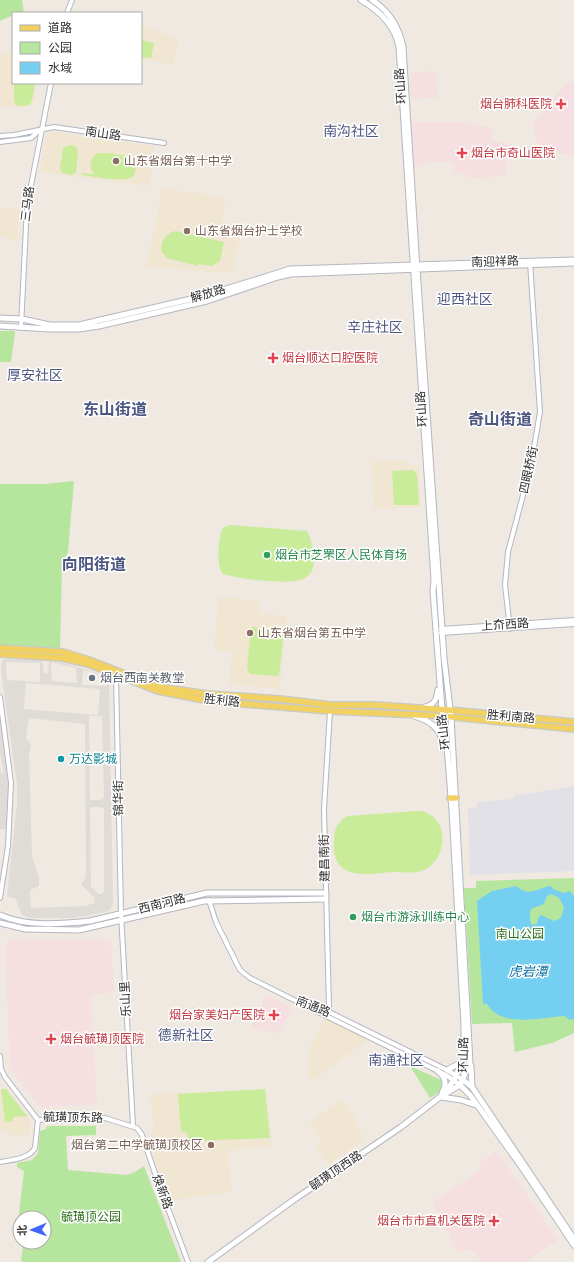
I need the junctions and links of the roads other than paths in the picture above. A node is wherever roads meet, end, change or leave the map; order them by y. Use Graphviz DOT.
graph roads {
  1 [pos="72,0"];
  2 [pos="361,0"];
  3 [pos="372,0"];
  4 [pos="67,12"];
  5 [pos="51,84"];
  6 [pos="42,128"];
  7 [pos="0,136"];
  8 [pos="0,142"];
  9 [pos="164,142"];
  10 [pos="574,260"];
  11 [pos="530,263"];
  12 [pos="574,263"];
  13 [pos="414,267"];
  14 [pos="0,318"];
  15 [pos="22,319"];
  16 [pos="0,326"];
  17 [pos="21,326"];
  18 [pos="574,620"];
  19 [pos="574,624"];
  20 [pos="509,627"];
  21 [pos="436,631"];
  22 [pos="443,631"];
  23 [pos="0,648"];
  24 [pos="0,654"];
  25 [pos="439,673"];
  26 [pos="116,676"];
  27 [pos="0,698"];
  28 [pos="331,708"];
  29 [pos="420,708"];
  30 [pos="442,710"];
  31 [pos="449,710"];
  32 [pos="407,714"];
  33 [pos="444,716"];
  34 [pos="451,717"];
  35 [pos="574,722"];
  36 [pos="574,729"];
  37 [pos="447,759"];
  38 [pos="453,798"];
  39 [pos="207,893"];
  40 [pos="326,893"];
  41 [pos="0,898"];
  42 [pos="209,900"];
  43 [pos="326,900"];
  44 [pos="121,914"];
  45 [pos="0,915"];
  46 [pos="121,921"];
  47 [pos="0,923"];
  48 [pos="306,1006"];
  49 [pos="327,1012"];
  50 [pos="465,1054"];
  51 [pos="0,1056"];
  52 [pos="462,1059"];
  53 [pos="470,1063"];
  54 [pos="447,1070"];
  55 [pos="438,1071"];
  56 [pos="455,1078"];
  57 [pos="462,1083"];
  58 [pos="472,1087"];
  59 [pos="440,1097"];
  60 [pos="477,1105"];
  61 [pos="38,1120"];
  62 [pos="133,1125"];
  63 [pos="0,1162"];
  64 [pos="574,1239"];
  65 [pos="574,1245"];
  66 [pos="188,1262"];
  67 [pos="208,1262"];
  1 -- 4 [label="street"];
  2 -- 13 [label="main road, 环山路"];
  3 -- 13 [label="main road, 环山路"];
  5 -- 6 [label="street, 三马路"];
  6 -- 7 [label="street, 南山路"];
  6 -- 8 [label="street"];
  6 -- 9 [label="street, 南山路"];
  6 -- 15 [label="street, 三马路"];
  10 -- 11 [label="main road, 南迎祥路"];
  11 -- 12 [label="main road, 南迎祥路"];
  11 -- 13 [label="main road, 南迎祥路"];
  11 -- 20 [label="street, 四眼桥街"];
  13 -- 15 [label="main road, 解放路"];
  13 -- 17 [label="main road, 解放路"];
  13 -- 21 [label="main road, 环山路"];
  13 -- 22 [label="main road, 环山路"];
  14 -- 15 [label="main road, 解放路"];
  15 -- 17 [label="street, 三马路"];
  16 -- 17 [label="main road, 解放路"];
  18 -- 20 [label="street, 上夼西路"];
  19 -- 20 [label="street, 上夼西路"];
  20 -- 22 [label="street, 上夼西路"];
  21 -- 22 [label="street, 上夼西路"];
  21 -- 25 [label="main road, 环山路"];
  22 -- 31 [label="main road, 环山路"];
  23 -- 28 [label="main road, 胜利路"];
  24 -- 26 [label="main road, 胜利路"];
  25 -- 29 [label="main road"];
  25 -- 30 [label="main road, 环山路"];
  26 -- 28 [label="main road, 胜利路"];
  26 -- 44 [label="street, 锦华街"];
  27 -- 41 [label="street"];
  28 -- 29 [label="main road, 胜利路"];
  28 -- 32 [label="main road, 胜利路"];
  28 -- 40 [label="street, 建昌南街"];
  29 -- 30 [label="main road, 胜利路"];
  30 -- 31 [label="main road, 胜利路"];
  30 -- 33 [label="main road, 环山路"];
  31 -- 34 [label="main road, 环山路"];
  31 -- 35 [label="main road, 胜利南路"];
  32 -- 33 [label="main road, 胜利路"];
  32 -- 37 [label="main road"];
  33 -- 34 [label="main road, 胜利路"];
  33 -- 37 [label="main road, 环山路"];
  34 -- 36 [label="main road, 胜利南路"];
  34 -- 38 [label="main road, 环山路"];
  37 -- 38 [label="main road, 环山路"];
  38 -- 50 [label="main road, 环山路"];
  38 -- 53 [label="main road, 环山路"];
  39 -- 40 [label="main road, 西南河路"];
  39 -- 42 [label="main road, 南通路"];
  39 -- 44 [label="main road, 西南河路"];
  40 -- 43 [label="street, 建昌南街"];
  42 -- 43 [label="main road, 西南河路"];
  42 -- 46 [label="main road, 西南河路"];
  42 -- 48 [label="street, 南通路"];
  43 -- 49 [label="street, 建昌南街"];
  44 -- 45 [label="main road, 西南河路"];
  44 -- 46 [label="street, 锦华街"];
  46 -- 47 [label="main road, 西南河路"];
  46 -- 62 [label="street, 乐山里"];
  48 -- 49 [label="street, 南通路"];
  48 -- 55 [label="street"];
  49 -- 54 [label="street, 南通路"];
  50 -- 52 [label="main road"];
  50 -- 57 [label="main road, 环山路"];
  51 -- 61 [label="street, 毓璜顶东路"];
  52 -- 54 [label="main road"];
  52 -- 56 [label="main road, 环山路"];
  53 -- 57 [label="main road, 环山路"];
  53 -- 58 [label="main road"];
  54 -- 56 [label="street, 南通路"];
  55 -- 56 [label="street"];
  55 -- 59 [label="main road"];
  56 -- 57 [label="street"];
  56 -- 59 [label="main road, 环山路"];
  57 -- 58 [label="main road"];
  57 -- 59 [label="main road, 毓璜顶西路"];
  57 -- 60 [label="main road"];
  58 -- 64 [label="main road"];
  59 -- 60 [label="main road"];
  59 -- 67 [label="main road, 毓璜顶西路"];
  60 -- 65 [label="main road"];
  61 -- 62 [label="street, 毓璜顶东路"];
  61 -- 63 [label="street"];
  62 -- 66 [label="street, 焕新路"];
}
